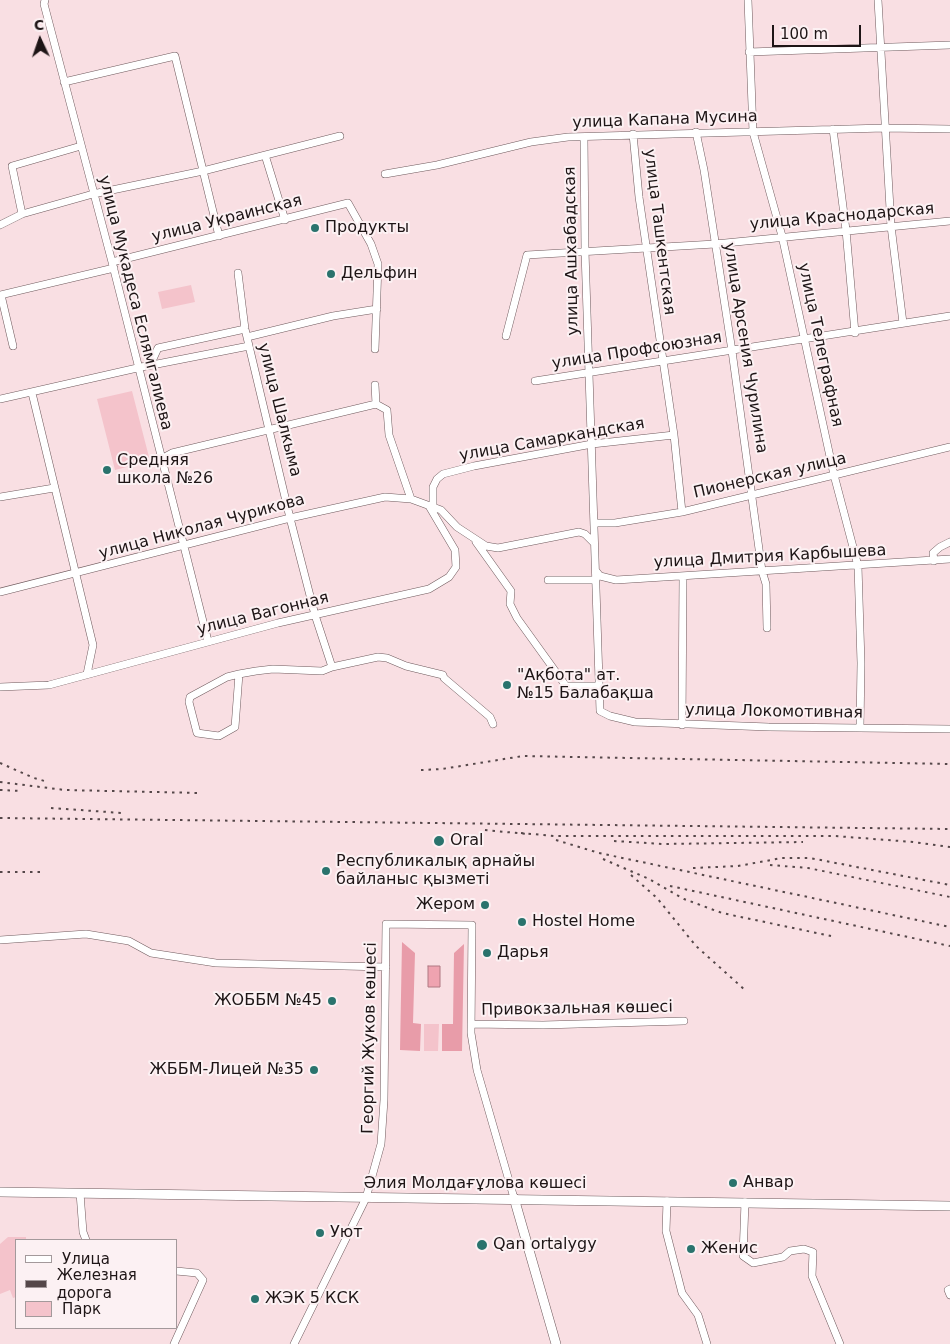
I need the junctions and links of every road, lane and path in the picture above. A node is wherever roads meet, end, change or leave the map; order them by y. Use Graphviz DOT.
graph roads {
  1 [pos="45,0"];
  2 [pos="748,0"];
  3 [pos="878,0"];
  4 [pos="950,45"];
  5 [pos="880,48"];
  6 [pos="749,52"];
  7 [pos="64,82"];
  8 [pos="884,128"];
  9 [pos="950,128"];
  10 [pos="833,129"];
  11 [pos="696,132"];
  12 [pos="753,132"];
  13 [pos="633,134"];
  14 [pos="340,136"];
  15 [pos="584,137"];
  16 [pos="81,146"];
  17 [pos="265,155"];
  18 [pos="203,171"];
  19 [pos="385,174"];
  20 [pos="93,194"];
  21 [pos="22,214"];
  22 [pos="284,220"];
  23 [pos="950,221"];
  24 [pos="0,225"];
  25 [pos="891,226"];
  26 [pos="846,230"];
  27 [pos="219,236"];
  28 [pos="782,236"];
  29 [pos="715,244"];
  30 [pos="646,249"];
  31 [pos="585,251"];
  32 [pos="113,265"];
  33 [pos="238,273"];
  34 [pos="1,295"];
  35 [pos="377,309"];
  36 [pos="950,316"];
  37 [pos="903,323"];
  38 [pos="245,329"];
  39 [pos="855,333"];
  40 [pos="506,336"];
  41 [pos="247,337"];
  42 [pos="806,339"];
  43 [pos="13,346"];
  44 [pos="249,346"];
  45 [pos="375,350"];
  46 [pos="732,350"];
  47 [pos="663,361"];
  48 [pos="146,366"];
  49 [pos="138,368"];
  50 [pos="589,373"];
  51 [pos="535,381"];
  52 [pos="375,385"];
  53 [pos="32,393"];
  54 [pos="0,399"];
  55 [pos="376,404"];
  56 [pos="270,429"];
  57 [pos="674,435"];
  58 [pos="592,444"];
  59 [pos="950,447"];
  60 [pos="161,459"];
  61 [pos="834,475"];
  62 [pos="54,488"];
  63 [pos="753,495"];
  64 [pos="0,497"];
  65 [pos="411,499"];
  66 [pos="430,506"];
  67 [pos="682,512"];
  68 [pos="290,518"];
  69 [pos="595,524"];
  70 [pos="474,540"];
  71 [pos="950,542"];
  72 [pos="594,544"];
  73 [pos="183,546"];
  74 [pos="950,559"];
  75 [pos="934,560"];
  76 [pos="858,566"];
  77 [pos="596,570"];
  78 [pos="762,571"];
  79 [pos="74,574"];
  80 [pos="682,576"];
  81 [pos="548,580"];
  82 [pos="596,580"];
  83 [pos="0,592"];
  84 [pos="316,615"];
  85 [pos="768,628"];
  86 [pos="208,641"];
  87 [pos="332,667"];
  88 [pos="87,674"];
  89 [pos="240,674"];
  90 [pos="598,686"];
  91 [pos="0,687"];
  92 [pos="493,724"];
  93 [pos="682,725"];
  94 [pos="860,727"];
  95 [pos="950,730"];
  96 [pos="0,940"];
  97 [pos="386,967"];
  98 [pos="684,1021"];
  99 [pos="471,1024"];
  100 [pos="0,1192"];
  101 [pos="80,1193"];
  102 [pos="366,1198"];
  103 [pos="514,1198"];
  104 [pos="667,1201"];
  105 [pos="745,1202"];
  106 [pos="950,1206"];
  107 [pos="86,1239"];
  108 [pos="178,1271"];
  109 [pos="950,1289"];
  110 [pos="950,1295"];
  111 [pos="174,1344"];
  112 [pos="294,1344"];
  113 [pos="556,1344"];
  114 [pos="706,1344"];
  115 [pos="840,1344"];
  1 -- 7 [label="street, улица Мукадеса Еслямгалиева"];
  2 -- 6 [label="street, улица Телеграфная"];
  3 -- 5 [label="street"];
  4 -- 5 [label="street"];
  5 -- 6 [label="street"];
  5 -- 8 [label="street"];
  6 -- 12 [label="street, улица Телеграфная"];
  7 -- 16 [label="street, улица Мукадеса Еслямгалиева"];
  7 -- 18 [label="street"];
  8 -- 9 [label="street, улица Капана Мусина"];
  8 -- 10 [label="street, улица Капана Мусина"];
  8 -- 25 [label="street"];
  10 -- 12 [label="street, улица Капана Мусина"];
  10 -- 26 [label="street"];
  11 -- 12 [label="street, улица Капана Мусина"];
  11 -- 13 [label="street, улица Капана Мусина"];
  11 -- 29 [label="street, улица Арсения Чурилина"];
  12 -- 28 [label="street, улица Телеграфная"];
  13 -- 15 [label="street, улица Капана Мусина"];
  13 -- 30 [label="street, улица Ташкентская"];
  14 -- 17 [label="street"];
  15 -- 19 [label="street, улица Капана Мусина"];
  15 -- 31 [label="street, улица Ашхабадская"];
  16 -- 20 [label="street, улица Мукадеса Еслямгалиева"];
  16 -- 21 [label="street"];
  17 -- 18 [label="street"];
  17 -- 22 [label="street"];
  18 -- 20 [label="street"];
  18 -- 27 [label="street"];
  20 -- 21 [label="street"];
  20 -- 32 [label="street, улица Мукадеса Еслямгалиева"];
  21 -- 24 [label="street"];
  22 -- 27 [label="street, улица Украинская"];
  22 -- 35 [label="street, улица Украинская"];
  23 -- 25 [label="street, улица Краснодарская"];
  25 -- 26 [label="street, улица Краснодарская"];
  25 -- 37 [label="street"];
  26 -- 28 [label="street, улица Краснодарская"];
  26 -- 39 [label="street"];
  27 -- 32 [label="street, улица Украинская"];
  28 -- 29 [label="street, улица Краснодарская"];
  28 -- 42 [label="street, улица Телеграфная"];
  29 -- 30 [label="street, улица Краснодарская"];
  29 -- 46 [label="street, улица Арсения Чурилина"];
  30 -- 31 [label="street, улица Краснодарская"];
  30 -- 47 [label="street, улица Ташкентская"];
  31 -- 40 [label="street, улица Краснодарская"];
  31 -- 50 [label="street, улица Ашхабадская"];
  32 -- 34 [label="street, улица Украинская"];
  32 -- 49 [label="street, улица Мукадеса Еслямгалиева"];
  33 -- 38 [label="street, улица Шалкыма"];
  34 -- 43 [label="street"];
  35 -- 41 [label="street"];
  35 -- 45 [label="street"];
  36 -- 37 [label="street, улица Профсоюзная"];
  37 -- 39 [label="street, улица Профсоюзная"];
  38 -- 41 [label="street, улица Шалкыма"];
  38 -- 48 [label="street"];
  39 -- 42 [label="street, улица Профсоюзная"];
  41 -- 44 [label="street, улица Шалкыма"];
  42 -- 46 [label="street, улица Профсоюзная"];
  42 -- 61 [label="street, улица Телеграфная"];
  44 -- 48 [label="street"];
  44 -- 56 [label="street, улица Шалкыма"];
  46 -- 47 [label="street, улица Профсоюзная"];
  46 -- 63 [label="street, улица Арсения Чурилина"];
  47 -- 50 [label="street, улица Профсоюзная"];
  47 -- 57 [label="street, улица Ташкентская"];
  48 -- 49 [label="street"];
  49 -- 53 [label="street"];
  49 -- 60 [label="street, улица Мукадеса Еслямгалиева"];
  50 -- 51 [label="street, улица Профсоюзная"];
  50 -- 58 [label="street, улица Ашхабадская"];
  52 -- 55 [label="street"];
  53 -- 54 [label="street"];
  53 -- 62 [label="street"];
  55 -- 56 [label="street"];
  55 -- 65 [label="street"];
  56 -- 60 [label="street"];
  56 -- 68 [label="street, улица Шалкыма"];
  57 -- 58 [label="street, улица Самаркандская"];
  57 -- 67 [label="street, улица Ташкентская"];
  58 -- 66 [label="street, улица Самаркандская"];
  58 -- 69 [label="street, улица Ашхабадская"];
  59 -- 61 [label="street, Пионерская улица"];
  60 -- 73 [label="street, улица Мукадеса Еслямгалиева"];
  61 -- 63 [label="street, Пионерская улица"];
  61 -- 76 [label="street, улица Телеграфная"];
  62 -- 64 [label="street"];
  62 -- 79 [label="street"];
  63 -- 67 [label="street, Пионерская улица"];
  63 -- 78 [label="street, улица Арсения Чурилина"];
  65 -- 66 [label="street, улица Николая Чурикова"];
  65 -- 68 [label="street, улица Николая Чурикова"];
  66 -- 70 [label="street, улица Николая Чурикова"];
  66 -- 84 [label="street, улица Вагонная"];
  67 -- 69 [label="street, Пионерская улица"];
  68 -- 73 [label="street, улица Николая Чурикова"];
  68 -- 84 [label="street, улица Шалкыма"];
  69 -- 72 [label="street, улица Ашхабадская"];
  70 -- 72 [label="street"];
  70 -- 90 [label="street"];
  71 -- 75 [label="street"];
  72 -- 77 [label="street, улица Ашхабадская"];
  73 -- 79 [label="street, улица Николая Чурикова"];
  73 -- 86 [label="street, улица Мукадеса Еслямгалиева"];
  74 -- 75 [label="street, улица Дмитрия Карбышева"];
  75 -- 76 [label="street, улица Дмитрия Карбышева"];
  76 -- 78 [label="street, улица Дмитрия Карбышева"];
  76 -- 94 [label="street, улица Телеграфная"];
  77 -- 80 [label="street, улица Дмитрия Карбышева"];
  77 -- 82 [label="street"];
  78 -- 80 [label="street, улица Дмитрия Карбышева"];
  78 -- 85 [label="street, улица Арсения Чурилина"];
  79 -- 83 [label="street, улица Николая Чурикова"];
  79 -- 88 [label="street"];
  80 -- 93 [label="street"];
  81 -- 82 [label="street"];
  82 -- 90 [label="street"];
  84 -- 86 [label="street, улица Вагонная"];
  84 -- 87 [label="street, улица Шалкыма"];
  86 -- 88 [label="street, улица Вагонная"];
  87 -- 89 [label="street"];
  87 -- 92 [label="street"];
  88 -- 91 [label="street, улица Вагонная"];
  89 -- 89 [label="street"];
  90 -- 93 [label="street, улица Локомотивная"];
  93 -- 94 [label="street, улица Локомотивная"];
  94 -- 95 [label="street, улица Локомотивная"];
  96 -- 97 [label="street"];
  97 -- 99 [label="street, Георгий Жуков көшесі"];
  97 -- 102 [label="street, Георгий Жуков көшесі"];
  98 -- 99 [label="street, Привокзальная көшесі"];
  99 -- 103 [label="street"];
  100 -- 101 [label="main road, Әлия Молдағұлова көшесі"];
  101 -- 102 [label="main road, Әлия Молдағұлова көшесі"];
  101 -- 107 [label="street"];
  102 -- 103 [label="main road, Әлия Молдағұлова көшесі"];
  102 -- 112 [label="street, Георгий Жуков көшесі"];
  103 -- 104 [label="main road, Әлия Молдағұлова көшесі"];
  103 -- 113 [label="main road"];
  104 -- 105 [label="main road, Әлия Молдағұлова көшесі"];
  104 -- 114 [label="street"];
  105 -- 106 [label="main road, Әлия Молдағұлова көшесі"];
  105 -- 115 [label="street"];
  108 -- 111 [label="street"];
  109 -- 110 [label="street"];
}
